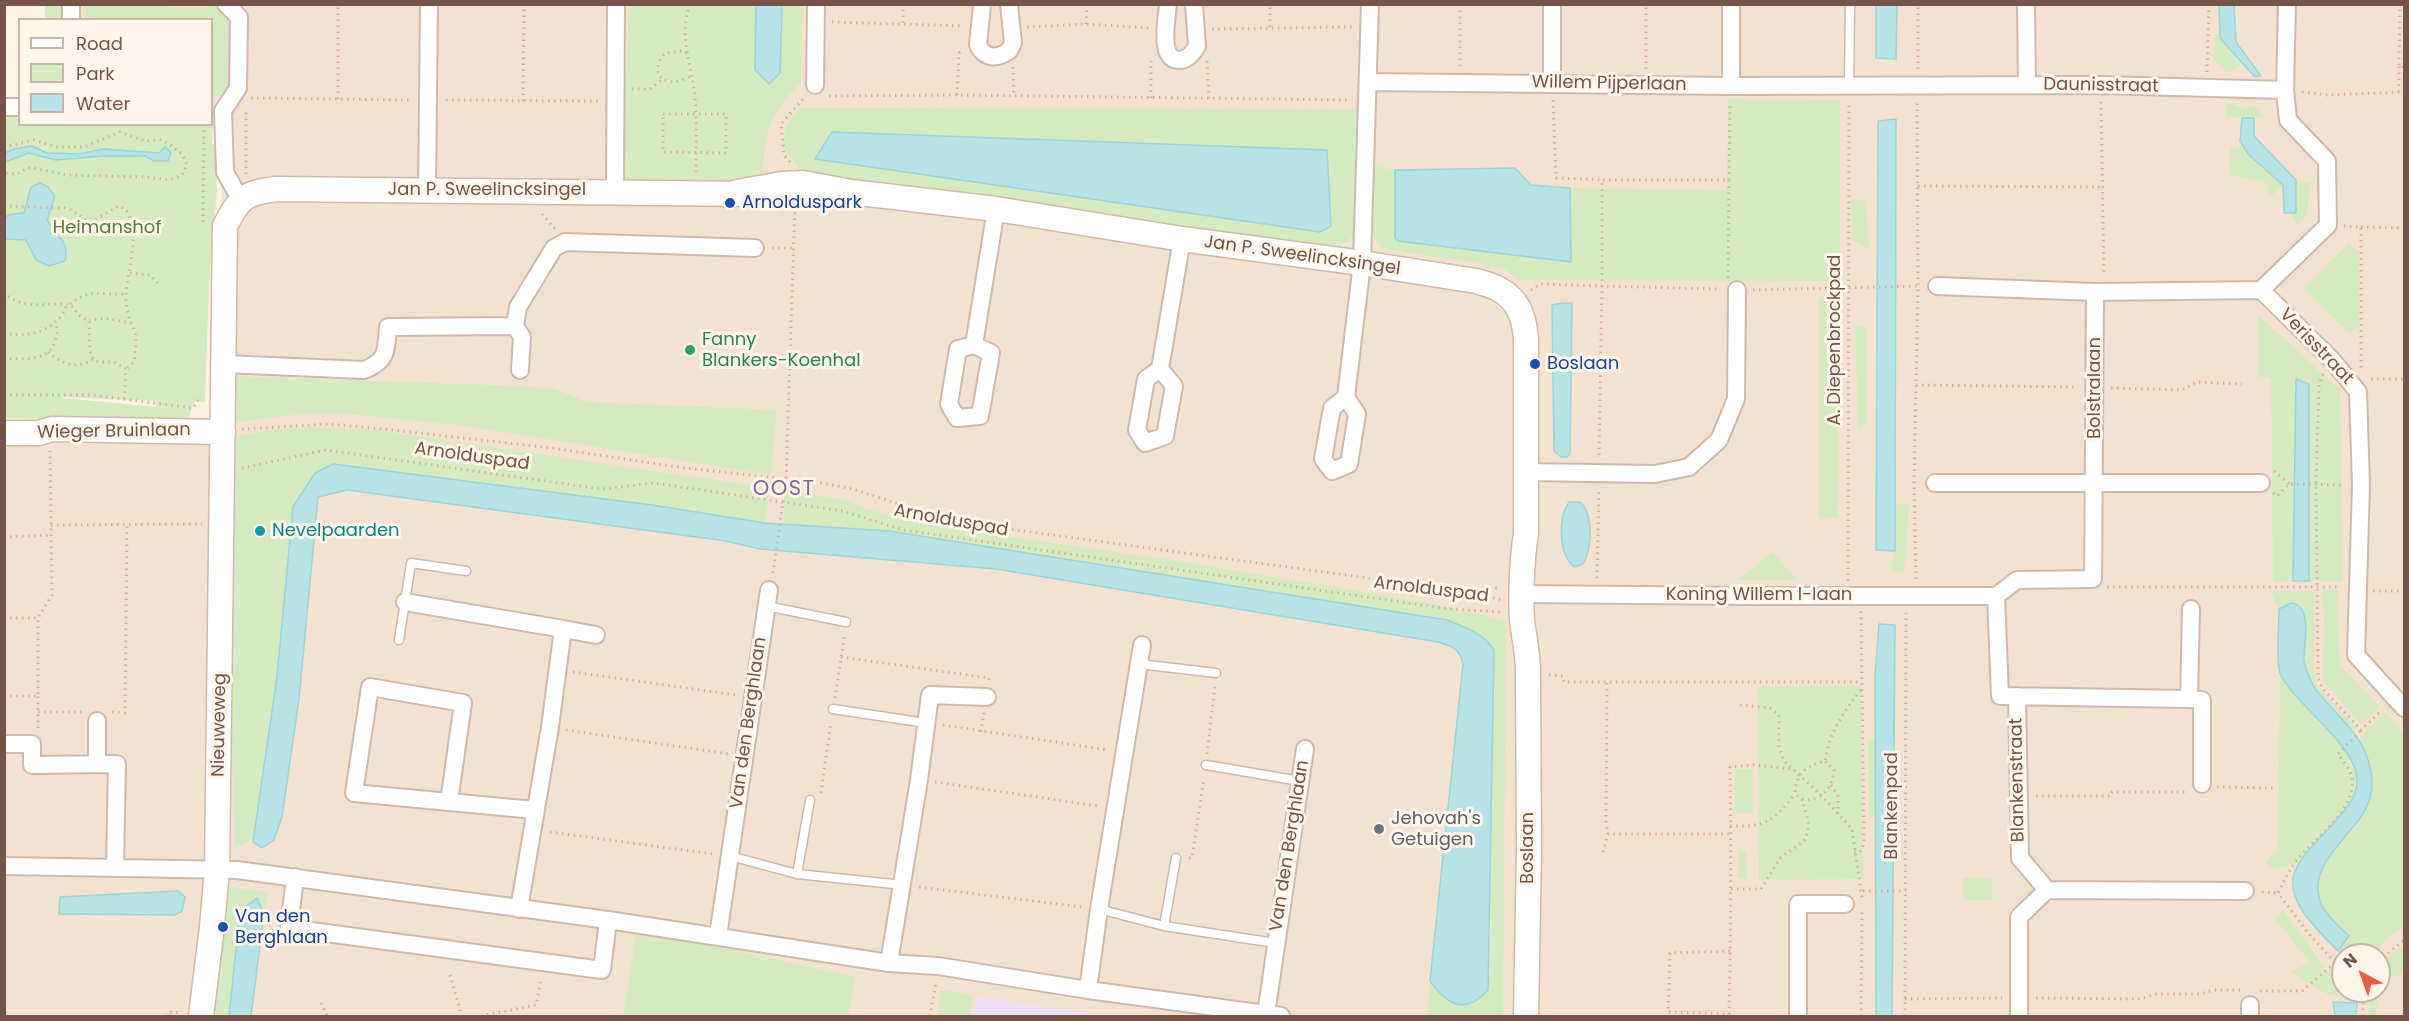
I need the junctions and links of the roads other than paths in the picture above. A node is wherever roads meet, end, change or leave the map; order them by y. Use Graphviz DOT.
graph roads {
  1 [pos="226,4"];
  2 [pos="429,4"];
  3 [pos="616,4"];
  4 [pos="816,4"];
  5 [pos="982,4"];
  6 [pos="1009,4"];
  7 [pos="1168,4"];
  8 [pos="1194,4"];
  9 [pos="1370,4"];
  10 [pos="1552,4"];
  11 [pos="1731,4"];
  12 [pos="1850,4"];
  13 [pos="2026,4"];
  14 [pos="2287,4"];
  15 [pos="1368,82"];
  16 [pos="1552,83"];
  17 [pos="2026,84"];
  18 [pos="815,85"];
  19 [pos="1849,85"];
  20 [pos="1731,86"];
  21 [pos="1917,86"];
  22 [pos="2285,90"];
  23 [pos="217,110"];
  24 [pos="426,190"];
  25 [pos="615,191"];
  26 [pos="241,201"];
  27 [pos="996,209"];
  28 [pos="1182,239"];
  29 [pos="755,248"];
  30 [pos="1362,263"];
  31 [pos="1937,286"];
  32 [pos="1737,290"];
  33 [pos="2261,290"];
  34 [pos="2100,292"];
  35 [pos="515,326"];
  36 [pos="974,345"];
  37 [pos="224,364"];
  38 [pos="1160,369"];
  39 [pos="520,370"];
  40 [pos="1346,397"];
  41 [pos="223,432"];
  42 [pos="4,433"];
  43 [pos="1525,472"];
  44 [pos="1935,483"];
  45 [pos="2095,483"];
  46 [pos="2261,483"];
  47 [pos="466,570"];
  48 [pos="1996,596"];
  49 [pos="767,598"];
  50 [pos="1527,600"];
  51 [pos="405,602"];
  52 [pos="2191,609"];
  53 [pos="846,622"];
  54 [pos="563,629"];
  55 [pos="596,634"];
  56 [pos="399,640"];
  57 [pos="1142,645"];
  58 [pos="1139,664"];
  59 [pos="1216,673"];
  60 [pos="2017,696"];
  61 [pos="987,697"];
  62 [pos="2189,699"];
  63 [pos="2400,702"];
  64 [pos="833,709"];
  65 [pos="97,715"];
  66 [pos="926,723"];
  67 [pos="4,744"];
  68 [pos="1305,750"];
  69 [pos="97,764"];
  70 [pos="1206,765"];
  71 [pos="1300,781"];
  72 [pos="2201,788"];
  73 [pos="810,800"];
  74 [pos="449,802"];
  75 [pos="534,810"];
  76 [pos="730,856"];
  77 [pos="1176,858"];
  78 [pos="4,866"];
  79 [pos="115,867"];
  80 [pos="217,869"];
  81 [pos="797,873"];
  82 [pos="295,877"];
  83 [pos="903,885"];
  84 [pos="2047,890"];
  85 [pos="2245,891"];
  86 [pos="1845,904"];
  87 [pos="519,909"];
  88 [pos="1099,909"];
  89 [pos="608,920"];
  90 [pos="1164,926"];
  91 [pos="718,936"];
  92 [pos="1275,943"];
  93 [pos="889,963"];
  94 [pos="1088,990"];
  95 [pos="1274,1015"];
  96 [pos="201,1017"];
  97 [pos="1526,1017"];
  98 [pos="1798,1017"];
  99 [pos="2019,1017"];
  1 -- 23 [label="street"];
  2 -- 24 [label="street"];
  3 -- 25 [label="street"];
  4 -- 18 [label="street"];
  5 -- 6 [label="street"];
  7 -- 8 [label="street"];
  9 -- 15 [label="street"];
  10 -- 16 [label="street"];
  11 -- 20 [label="street"];
  12 -- 19 [label="lane"];
  13 -- 17 [label="street"];
  14 -- 22 [label="street"];
  15 -- 16 [label="street, Willem Pijperlaan"];
  15 -- 30 [label="street"];
  16 -- 20 [label="street, Willem Pijperlaan"];
  17 -- 21 [label="street, Daunisstraat"];
  17 -- 22 [label="street, Daunisstraat"];
  19 -- 20 [label="street, Willem Pijperlaan"];
  19 -- 21 [label="street, Willem Pijperlaan"];
  22 -- 33 [label="street"];
  23 -- 26 [label="street"];
  24 -- 25 [label="street, Jan P. Sweelincksingel"];
  24 -- 26 [label="street, Jan P. Sweelincksingel"];
  25 -- 27 [label="street, Jan P. Sweelincksingel"];
  26 -- 37 [label="street"];
  27 -- 28 [label="street, Jan P. Sweelincksingel"];
  27 -- 36 [label="street"];
  28 -- 30 [label="street, Jan P. Sweelincksingel"];
  28 -- 38 [label="street"];
  29 -- 35 [label="street"];
  30 -- 40 [label="street"];
  30 -- 43 [label="street, Jan P. Sweelincksingel"];
  31 -- 34 [label="street"];
  32 -- 43 [label="street"];
  33 -- 34 [label="street"];
  33 -- 63 [label="street, Verisstraat"];
  34 -- 45 [label="street, Bolstralaan"];
  35 -- 37 [label="street"];
  35 -- 39 [label="street"];
  37 -- 41 [label="street"];
  41 -- 42 [label="street, Wieger Bruinlaan"];
  41 -- 80 [label="street, Nieuweweg"];
  43 -- 50 [label="street"];
  44 -- 45 [label="street"];
  45 -- 46 [label="street"];
  45 -- 48 [label="street, Bolstralaan"];
  47 -- 51 [label="lane"];
  48 -- 50 [label="street, Koning Willem I-laan"];
  48 -- 60 [label="street, Blankenstraat"];
  49 -- 53 [label="lane"];
  49 -- 76 [label="street, Van den Berghlaan"];
  50 -- 97 [label="street, Boslaan"];
  51 -- 54 [label="street"];
  51 -- 56 [label="lane"];
  52 -- 62 [label="street"];
  54 -- 55 [label="street"];
  54 -- 75 [label="street"];
  57 -- 58 [label="street"];
  58 -- 59 [label="lane"];
  58 -- 88 [label="street"];
  60 -- 62 [label="street, Blankenstraat"];
  60 -- 84 [label="street, Blankenstraat"];
  61 -- 66 [label="street"];
  62 -- 72 [label="street"];
  64 -- 66 [label="lane"];
  65 -- 69 [label="street"];
  66 -- 83 [label="street"];
  67 -- 69 [label="street"];
  68 -- 71 [label="street, Van den Berghlaan"];
  69 -- 79 [label="street"];
  70 -- 71 [label="lane"];
  71 -- 92 [label="street, Van den Berghlaan"];
  73 -- 81 [label="lane"];
  74 -- 74 [label="street"];
  74 -- 75 [label="street"];
  75 -- 87 [label="street"];
  76 -- 81 [label="lane"];
  76 -- 91 [label="street, Van den Berghlaan"];
  77 -- 90 [label="lane"];
  78 -- 79 [label="street, Van den Berghlaan"];
  79 -- 80 [label="street, Van den Berghlaan"];
  80 -- 82 [label="street, Van den Berghlaan"];
  80 -- 96 [label="street, Nieuweweg"];
  81 -- 83 [label="lane"];
  82 -- 87 [label="street, Van den Berghlaan"];
  82 -- 89 [label="street"];
  83 -- 93 [label="street"];
  84 -- 85 [label="street"];
  84 -- 99 [label="street"];
  86 -- 98 [label="street"];
  87 -- 89 [label="street, Van den Berghlaan"];
  88 -- 90 [label="lane, Van den Berghlaan"];
  88 -- 94 [label="street"];
  89 -- 91 [label="street, Van den Berghlaan"];
  90 -- 92 [label="lane, Van den Berghlaan"];
  91 -- 93 [label="street, Van den Berghlaan"];
  92 -- 95 [label="street, Van den Berghlaan"];
  93 -- 94 [label="street, Van den Berghlaan"];
  94 -- 95 [label="street, Van den Berghlaan"];
}
